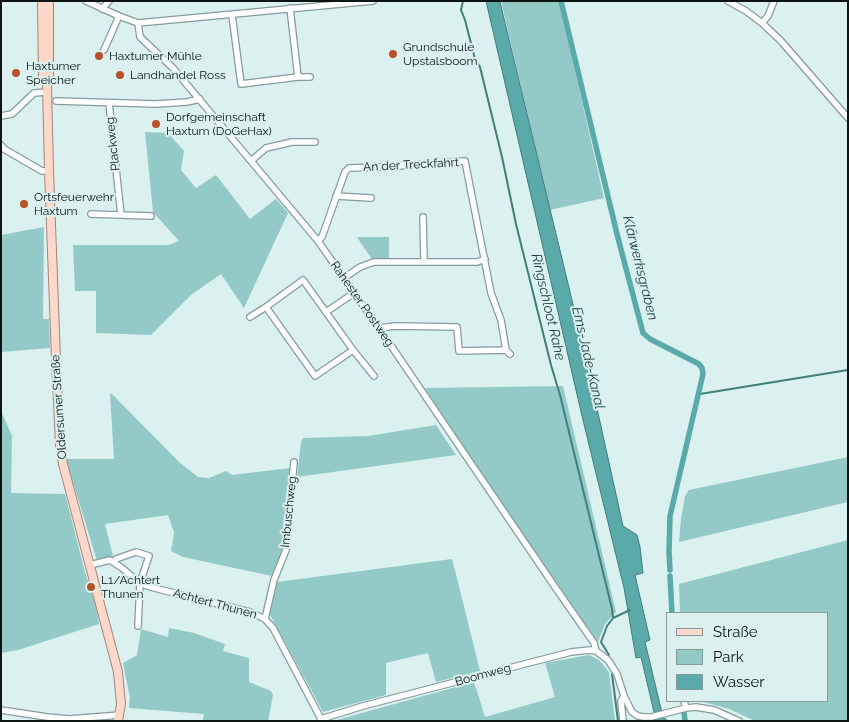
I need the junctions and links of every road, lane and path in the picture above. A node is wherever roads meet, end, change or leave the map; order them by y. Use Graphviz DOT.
graph roads {
  1 [pos="42,1"];
  2 [pos="49,1"];
  3 [pos="86,1"];
  4 [pos="109,1"];
  5 [pos="281,1"];
  6 [pos="373,1"];
  7 [pos="728,1"];
  8 [pos="774,1"];
  9 [pos="358,2"];
  10 [pos="290,8"];
  11 [pos="102,9"];
  12 [pos="282,9"];
  13 [pos="232,15"];
  14 [pos="119,16"];
  15 [pos="762,22"];
  16 [pos="138,23"];
  17 [pos="104,50"];
  18 [pos="298,77"];
  19 [pos="310,78"];
  20 [pos="47,89"];
  21 [pos="200,100"];
  22 [pos="56,101"];
  23 [pos="109,103"];
  24 [pos="848,105"];
  25 [pos="841,109"];
  26 [pos="1,116"];
  27 [pos="848,118"];
  28 [pos="315,142"];
  29 [pos="1,145"];
  30 [pos="251,160"];
  31 [pos="49,171"];
  32 [pos="336,196"];
  33 [pos="371,198"];
  34 [pos="91,214"];
  35 [pos="121,215"];
  36 [pos="151,216"];
  37 [pos="423,217"];
  38 [pos="318,240"];
  39 [pos="485,259"];
  40 [pos="424,261"];
  41 [pos="344,278"];
  42 [pos="354,293"];
  43 [pos="266,307"];
  44 [pos="326,312"];
  45 [pos="250,318"];
  46 [pos="379,328"];
  47 [pos="352,350"];
  48 [pos="374,376"];
  49 [pos="294,462"];
  50 [pos="114,562"];
  51 [pos="90,565"];
  52 [pos="140,583"];
  53 [pos="265,619"];
  54 [pos="138,626"];
  55 [pos="596,651"];
  56 [pos="624,696"];
  57 [pos="684,702"];
  58 [pos="686,708"];
  59 [pos="1,710"];
  60 [pos="119,718"];
  61 [pos="638,718"];
  62 [pos="320,720"];
  63 [pos="624,721"];
  64 [pos="739,721"];
  1 -- 20 [label="main road, Oldersumer Straße"];
  2 -- 20 [label="main road, Oldersumer Straße"];
  3 -- 11 [label="street"];
  4 -- 11 [label="street"];
  5 -- 12 [label="street"];
  6 -- 9 [label="street"];
  7 -- 15 [label="street"];
  8 -- 15 [label="street"];
  9 -- 10 [label="street"];
  10 -- 12 [label="street"];
  10 -- 18 [label="street"];
  11 -- 14 [label="street"];
  12 -- 13 [label="street"];
  13 -- 16 [label="street"];
  13 -- 18 [label="street"];
  14 -- 16 [label="street"];
  14 -- 17 [label="street"];
  15 -- 25 [label="street"];
  16 -- 21 [label="street, Rahester Postweg"];
  18 -- 19 [label="street"];
  20 -- 26 [label="street"];
  20 -- 31 [label="main road, Oldersumer Straße"];
  21 -- 23 [label="street"];
  21 -- 30 [label="street, Rahester Postweg"];
  22 -- 23 [label="street"];
  23 -- 35 [label="street, Plackweg"];
  24 -- 25 [label="street"];
  25 -- 27 [label="street"];
  28 -- 30 [label="street"];
  29 -- 31 [label="street"];
  30 -- 38 [label="street, Rahester Postweg"];
  31 -- 51 [label="main road, Oldersumer Straße"];
  32 -- 33 [label="street"];
  32 -- 38 [label="street, An der Treckfahrt"];
  32 -- 39 [label="street, An der Treckfahrt"];
  34 -- 35 [label="street"];
  35 -- 36 [label="street"];
  37 -- 40 [label="street"];
  38 -- 41 [label="street, Rahester Postweg"];
  39 -- 40 [label="street"];
  39 -- 46 [label="street"];
  40 -- 41 [label="street"];
  41 -- 42 [label="street, Rahester Postweg"];
  42 -- 44 [label="street"];
  42 -- 46 [label="street, Rahester Postweg"];
  43 -- 44 [label="street"];
  43 -- 45 [label="street"];
  43 -- 47 [label="street"];
  44 -- 47 [label="street"];
  46 -- 55 [label="street, Rahester Postweg"];
  47 -- 48 [label="street"];
  49 -- 53 [label="street, Imbuschweg"];
  50 -- 51 [label="street"];
  50 -- 52 [label="street, Achtert Thunen"];
  50 -- 52 [label="street"];
  51 -- 60 [label="main road, Oldersumer Straße"];
  52 -- 53 [label="street, Achtert Thunen"];
  52 -- 54 [label="street"];
  53 -- 62 [label="street, Achtert Thunen"];
  55 -- 56 [label="street"];
  55 -- 62 [label="street, Boomweg"];
  56 -- 61 [label="street"];
  56 -- 63 [label="street"];
  57 -- 58 [label="street"];
  58 -- 61 [label="street"];
  58 -- 64 [label="street"];
  59 -- 60 [label="street"];
}
